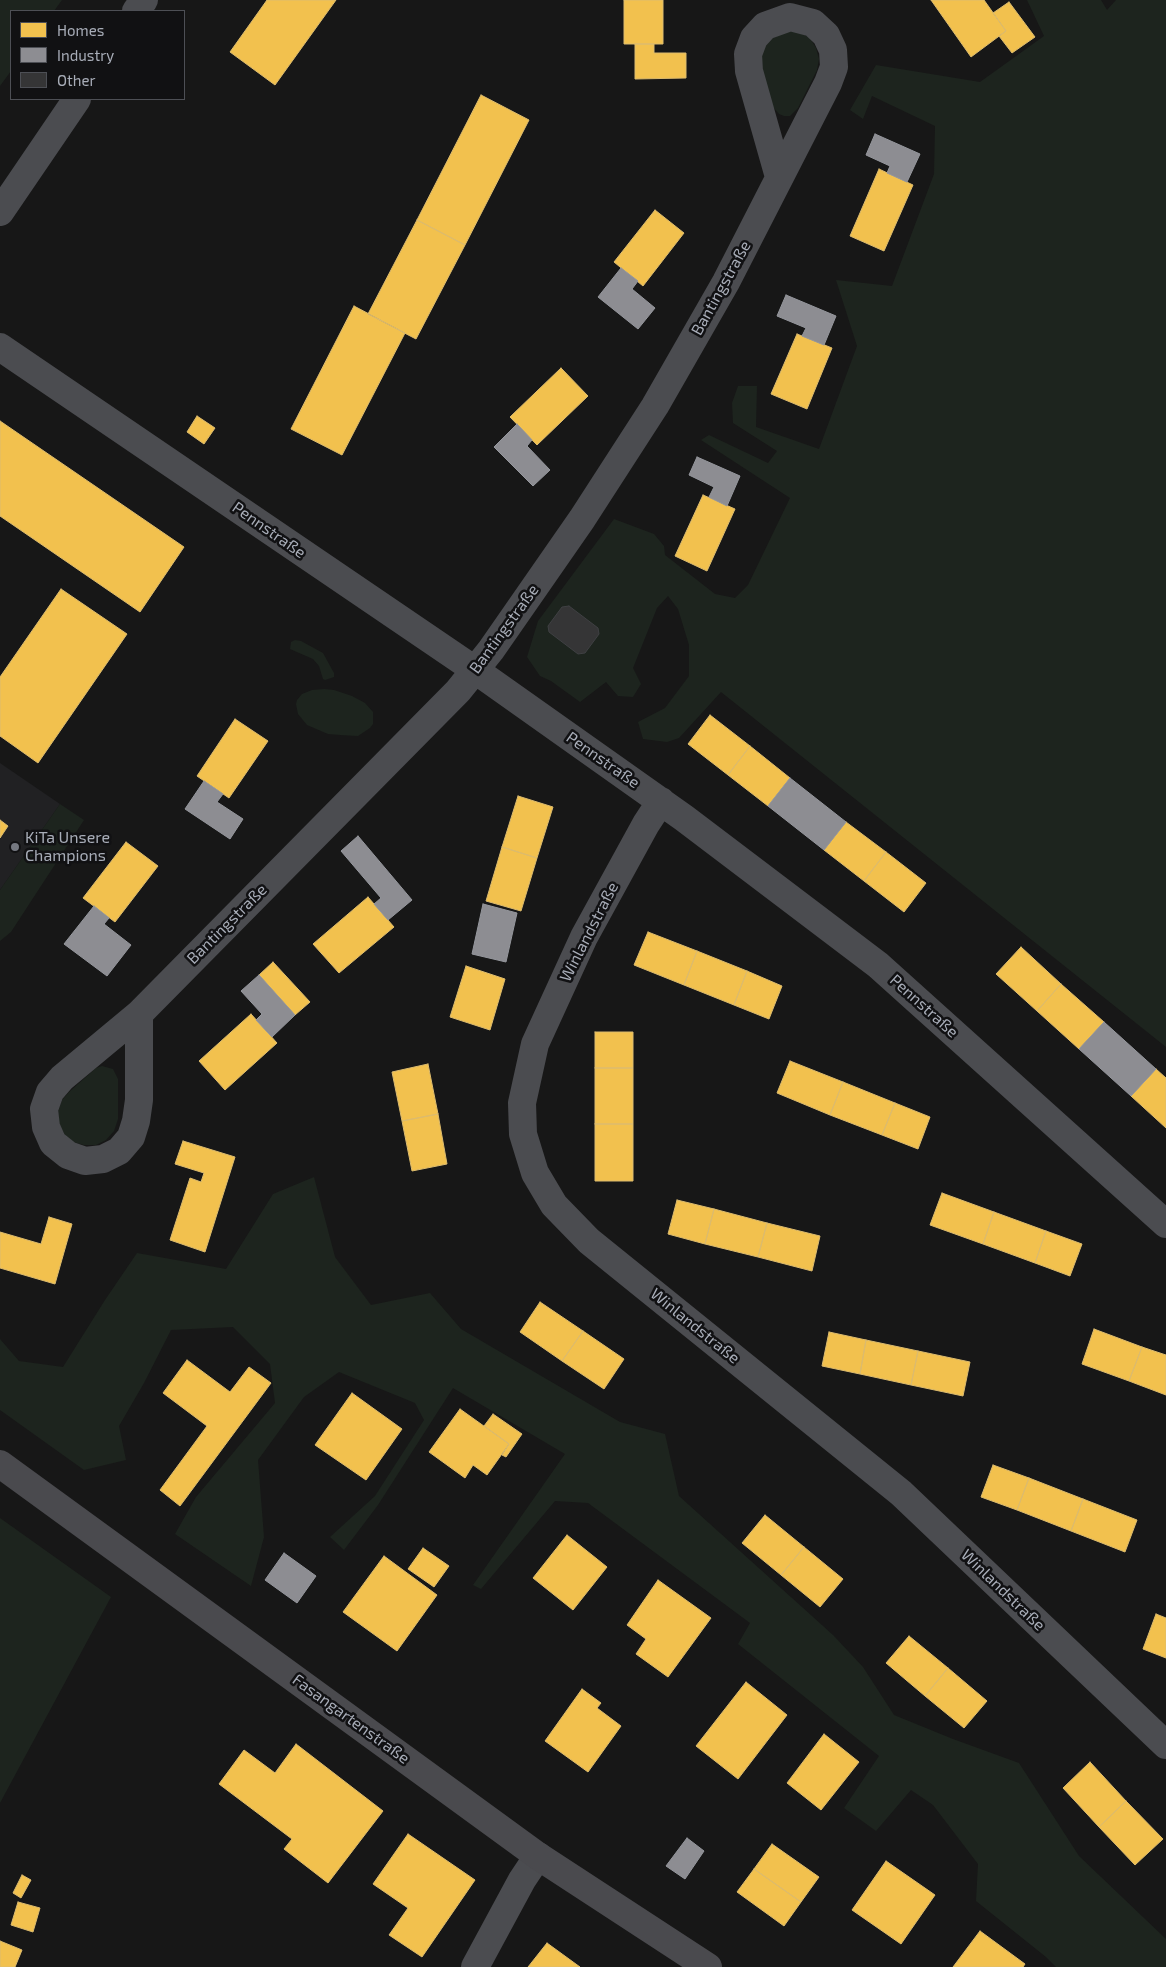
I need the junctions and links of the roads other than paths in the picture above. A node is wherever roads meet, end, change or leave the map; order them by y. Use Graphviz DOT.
graph roads {
  1 [pos="76,100"];
  2 [pos="780,176"];
  3 [pos="0,212"];
  4 [pos="0,347"];
  5 [pos="475,670"];
  6 [pos="661,801"];
  7 [pos="139,1014"];
  8 [pos="1166,1224"];
  9 [pos="0,1464"];
  10 [pos="1166,1745"];
  11 [pos="538,1856"];
  12 [pos="475,1967"];
  13 [pos="708,1967"];
  1 -- 3 [label="street"];
  2 -- 2 [label="street, Bantingstraße"];
  2 -- 5 [label="street, Bantingstraße"];
  4 -- 5 [label="street, Pennstraße"];
  5 -- 6 [label="street, Pennstraße"];
  5 -- 7 [label="street, Bantingstraße"];
  6 -- 8 [label="street, Pennstraße"];
  6 -- 10 [label="street, Winlandstraße"];
  7 -- 7 [label="street, Bantingstraße"];
  9 -- 11 [label="street, Fasangartenstraße"];
  11 -- 12 [label="street"];
  11 -- 13 [label="street, Fasangartenstraße"];
}
